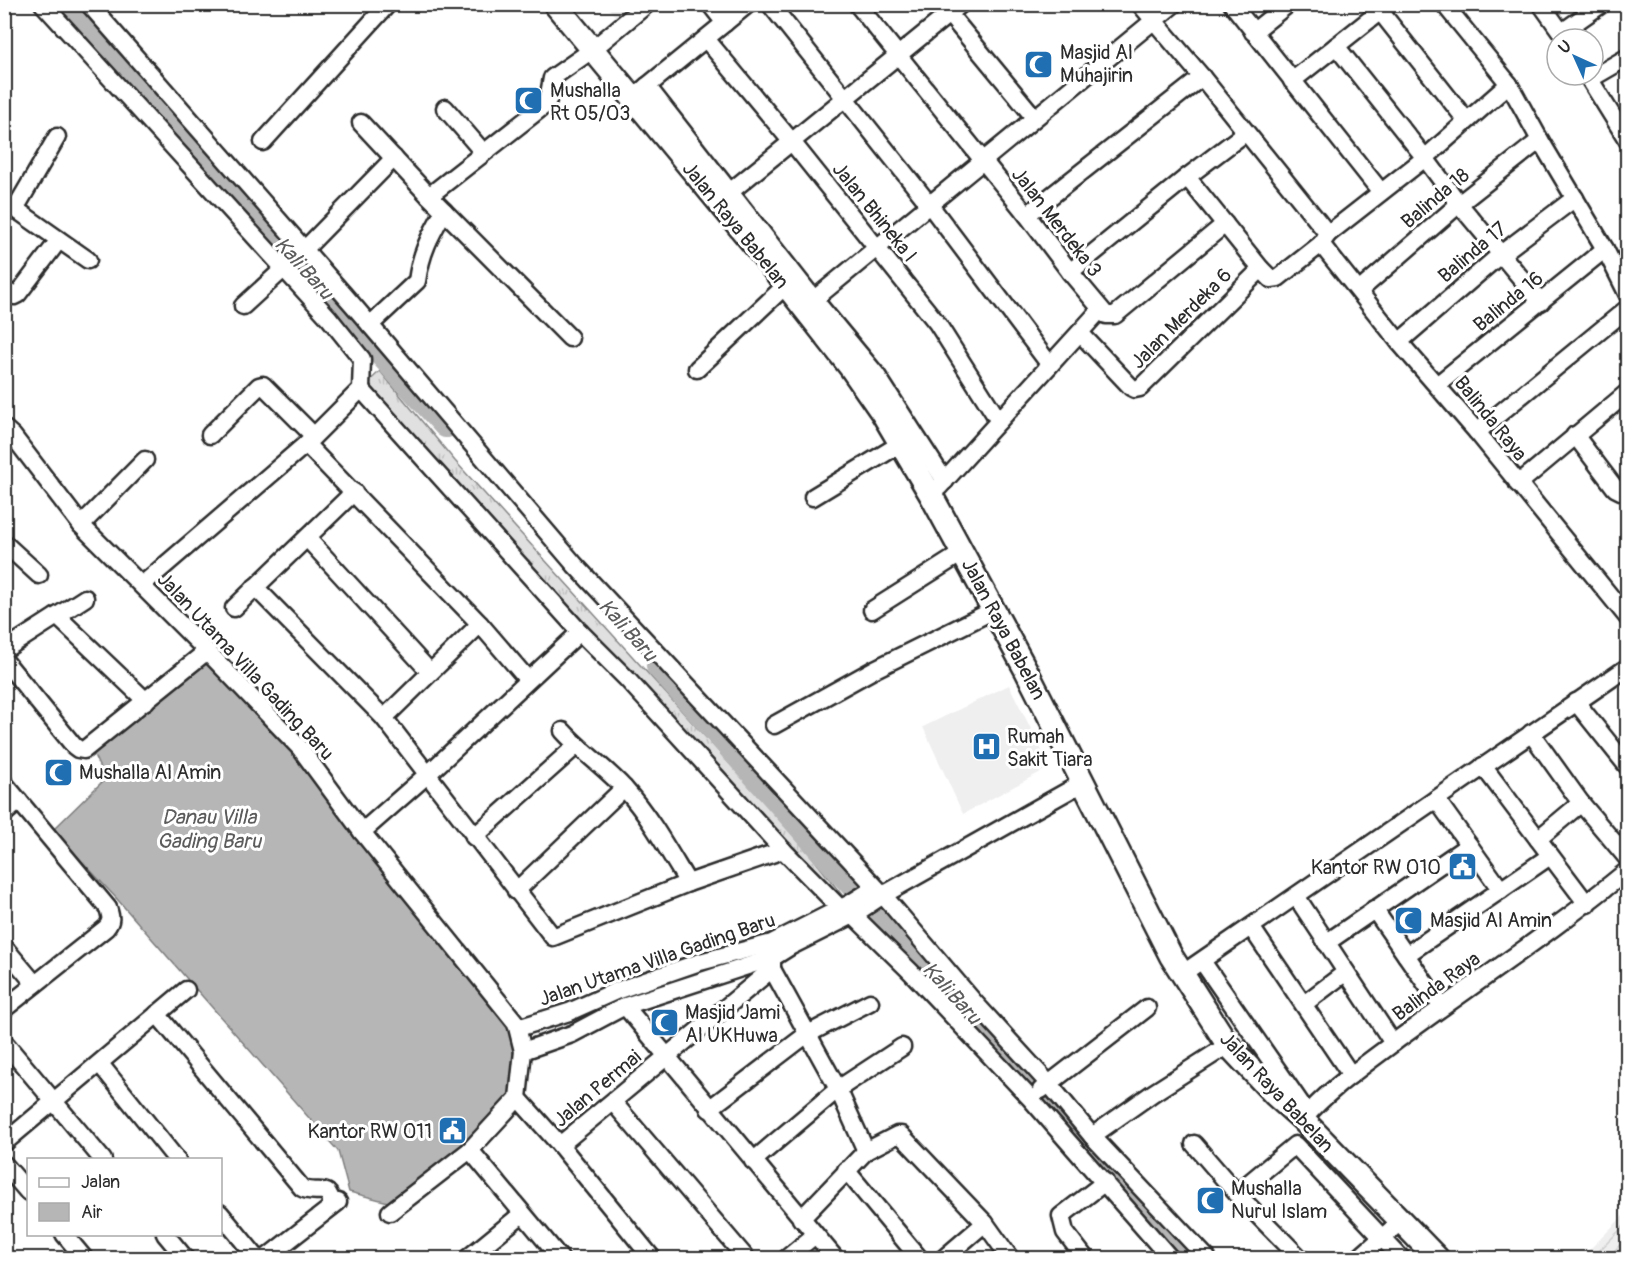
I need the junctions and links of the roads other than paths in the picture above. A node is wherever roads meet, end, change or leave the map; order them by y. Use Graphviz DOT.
graph roads {
  1 [pos="44,4"];
  2 [pos="89,4"];
  3 [pos="388,4"];
  4 [pos="555,4"];
  5 [pos="647,4"];
  6 [pos="710,4"];
  7 [pos="748,4"];
  8 [pos="770,4"];
  9 [pos="1140,4"];
  10 [pos="1174,4"];
  11 [pos="1232,4"];
  12 [pos="1288,4"];
  13 [pos="1444,4"];
  14 [pos="1541,4"];
  15 [pos="1602,4"];
  16 [pos="858,5"];
  17 [pos="1384,8"];
  18 [pos="955,9"];
  19 [pos="1154,22"];
  20 [pos="725,23"];
  21 [pos="1558,27"];
  22 [pos="1574,27"];
  23 [pos="1253,32"];
  24 [pos="706,39"];
  25 [pos="1336,46"];
  26 [pos="592,50"];
  27 [pos="897,56"];
  28 [pos="1628,57"];
  29 [pos="1605,69"];
  30 [pos="1202,77"];
  31 [pos="1292,81"];
  32 [pos="1509,84"];
  33 [pos="1596,87"];
  34 [pos="640,92"];
  35 [pos="845,99"];
  36 [pos="445,108"];
  37 [pos="1034,117"];
  38 [pos="1466,120"];
  39 [pos="361,123"];
  40 [pos="1625,130"];
  41 [pos="1245,133"];
  42 [pos="57,137"];
  43 [pos="1540,140"];
  44 [pos="263,142"];
  45 [pos="792,142"];
  46 [pos="483,152"];
  47 [pos="394,158"];
  48 [pos="1425,158"];
  49 [pos="981,161"];
  50 [pos="1187,177"];
  51 [pos="731,191"];
  52 [pos="1382,192"];
  53 [pos="429,196"];
  54 [pos="1575,198"];
  55 [pos="929,204"];
  56 [pos="1459,204"];
  57 [pos="10,205"];
  58 [pos="444,211"];
  59 [pos="1027,215"];
  60 [pos="1225,224"];
  61 [pos="1324,239"];
  62 [pos="59,240"];
  63 [pos="876,247"];
  64 [pos="1605,249"];
  65 [pos="304,250"];
  66 [pos="1501,254"];
  67 [pos="88,260"];
  68 [pos="284,268"];
  69 [pos="1261,269"];
  70 [pos="1070,272"];
  71 [pos="785,286"];
  72 [pos="4,289"];
  73 [pos="1359,291"];
  74 [pos="1628,295"];
  75 [pos="1541,302"];
  76 [pos="809,303"];
  77 [pos="243,306"];
  78 [pos="1628,308"];
  79 [pos="1100,310"];
  80 [pos="375,330"];
  81 [pos="1080,333"];
  82 [pos="570,338"];
  83 [pos="1398,342"];
  84 [pos="358,354"];
  85 [pos="1050,365"];
  86 [pos="697,369"];
  87 [pos="1437,385"];
  88 [pos="361,389"];
  89 [pos="1628,392"];
  90 [pos="999,422"];
  91 [pos="1477,432"];
  92 [pos="210,435"];
  93 [pos="1575,435"];
  94 [pos="7,437"];
  95 [pos="309,439"];
  96 [pos="900,444"];
  97 [pos="145,460"];
  98 [pos="1518,484"];
  99 [pos="1628,485"];
  100 [pos="938,488"];
  101 [pos="354,492"];
  102 [pos="813,497"];
  103 [pos="81,525"];
  104 [pos="307,538"];
  105 [pos="8,553"];
  106 [pos="962,553"];
  107 [pos="39,574"];
  108 [pos="142,585"];
  109 [pos="255,587"];
  110 [pos="85,598"];
  111 [pos="234,608"];
  112 [pos="872,610"];
  113 [pos="994,610"];
  114 [pos="57,616"];
  115 [pos="1628,618"];
  116 [pos="480,624"];
  117 [pos="580,632"];
  118 [pos="4,650"];
  119 [pos="207,651"];
  120 [pos="4,660"];
  121 [pos="1628,667"];
  122 [pos="430,672"];
  123 [pos="528,680"];
  124 [pos="146,701"];
  125 [pos="1576,702"];
  126 [pos="384,718"];
  127 [pos="774,725"];
  128 [pos="563,731"];
  129 [pos="1531,733"];
  130 [pos="576,746"];
  131 [pos="1484,766"];
  132 [pos="1628,767"];
  133 [pos="428,774"];
  134 [pos="1082,779"];
  135 [pos="4,783"];
  136 [pos="624,788"];
  137 [pos="1436,799"];
  138 [pos="19,801"];
  139 [pos="1581,802"];
  140 [pos="4,814"];
  141 [pos="362,832"];
  142 [pos="474,837"];
  143 [pos="1538,839"];
  144 [pos="1469,845"];
  145 [pos="783,850"];
  146 [pos="1550,856"];
  147 [pos="1628,859"];
  148 [pos="1628,870"];
  149 [pos="687,883"];
  150 [pos="1501,890"];
  151 [pos="516,891"];
  152 [pos="876,893"];
  153 [pos="1296,896"];
  154 [pos="1587,904"];
  155 [pos="850,909"];
  156 [pos="1374,909"];
  157 [pos="1251,927"];
  158 [pos="1326,943"];
  159 [pos="790,946"];
  160 [pos="4,947"];
  161 [pos="772,956"];
  162 [pos="1406,956"];
  163 [pos="1202,961"];
  164 [pos="1346,972"];
  165 [pos="1182,974"];
  166 [pos="35,984"];
  167 [pos="186,990"];
  168 [pos="870,1002"];
  169 [pos="972,1003"];
  170 [pos="1304,1004"];
  171 [pos="625,1006"];
  172 [pos="1442,1007"];
  173 [pos="1146,1008"];
  174 [pos="4,1009"];
  175 [pos="157,1014"];
  176 [pos="956,1019"];
  177 [pos="517,1026"];
  178 [pos="806,1035"];
  179 [pos="4,1042"];
  180 [pos="1393,1043"];
  181 [pos="1228,1045"];
  182 [pos="902,1047"];
  183 [pos="523,1051"];
  184 [pos="668,1057"];
  185 [pos="100,1064"];
  186 [pos="1351,1075"];
  187 [pos="838,1089"];
  188 [pos="1039,1091"];
  189 [pos="518,1098"];
  190 [pos="54,1100"];
  191 [pos="613,1102"];
  192 [pos="709,1109"];
  193 [pos="1305,1117"];
  194 [pos="1092,1136"];
  195 [pos="4,1143"];
  196 [pos="1194,1144"];
  197 [pos="560,1145"];
  198 [pos="470,1150"];
  199 [pos="866,1151"];
  200 [pos="101,1158"];
  201 [pos="175,1158"];
  202 [pos="753,1161"];
  203 [pos="4,1164"];
  204 [pos="846,1170"];
  205 [pos="1106,1182"];
  206 [pos="27,1191"];
  207 [pos="1237,1193"];
  208 [pos="390,1212"];
  209 [pos="522,1214"];
  210 [pos="222,1215"];
  211 [pos="801,1219"];
  212 [pos="1401,1221"];
  213 [pos="985,1223"];
  214 [pos="1174,1227"];
  215 [pos="815,1235"];
  216 [pos="66,1236"];
  217 [pos="167,1236"];
  218 [pos="1381,1238"];
  219 [pos="1157,1243"];
  220 [pos="84,1258"];
  221 [pos="185,1258"];
  222 [pos="257,1258"];
  223 [pos="266,1258"];
  224 [pos="468,1258"];
  225 [pos="560,1258"];
  226 [pos="652,1258"];
  227 [pos="746,1258"];
  228 [pos="787,1258"];
  229 [pos="835,1258"];
  230 [pos="919,1258"];
  231 [pos="944,1258"];
  232 [pos="1010,1258"];
  233 [pos="1085,1258"];
  234 [pos="1169,1258"];
  235 [pos="1207,1258"];
  236 [pos="1300,1258"];
  237 [pos="1359,1258"];
  238 [pos="1401,1258"];
  239 [pos="1437,1258"];
  1 -- 68 [label="street"];
  2 -- 65 [label="street"];
  3 -- 44 [label="street"];
  4 -- 26 [label="main road, Jalan Raya Babelan"];
  5 -- 26 [label="street"];
  6 -- 20 [label="street"];
  7 -- 20 [label="street"];
  8 -- 35 [label="street"];
  9 -- 19 [label="street, Balinda Raya"];
  10 -- 19 [label="street"];
  11 -- 23 [label="street"];
  12 -- 23 [label="street"];
  13 -- 32 [label="street"];
  14 -- 21 [label="street"];
  15 -- 22 [label="street"];
  16 -- 27 [label="street, Jalan Merdeka 3"];
  17 -- 25 [label="street"];
  17 -- 38 [label="street"];
  18 -- 27 [label="street"];
  18 -- 37 [label="street"];
  19 -- 30 [label="street, Balinda Raya"];
  19 -- 37 [label="street"];
  20 -- 24 [label="street"];
  23 -- 31 [label="street"];
  24 -- 34 [label="street"];
  24 -- 45 [label="street, Jalan Bhineka I"];
  25 -- 31 [label="street"];
  25 -- 48 [label="street"];
  26 -- 34 [label="main road, Jalan Raya Babelan"];
  26 -- 46 [label="street"];
  27 -- 35 [label="street"];
  27 -- 49 [label="street, Jalan Merdeka 3"];
  28 -- 29 [label="street"];
  30 -- 41 [label="street, Balinda Raya"];
  30 -- 59 [label="street"];
  31 -- 52 [label="street"];
  32 -- 38 [label="street"];
  32 -- 43 [label="street"];
  33 -- 40 [label="street"];
  34 -- 51 [label="street"];
  34 -- 71 [label="main road, Jalan Raya Babelan"];
  35 -- 45 [label="street"];
  35 -- 55 [label="street"];
  36 -- 46 [label="street"];
  37 -- 49 [label="street"];
  38 -- 48 [label="street"];
  39 -- 47 [label="street"];
  41 -- 50 [label="street"];
  41 -- 61 [label="street, Balinda Raya"];
  42 -- 57 [label="street"];
  43 -- 54 [label="street"];
  43 -- 56 [label="street, Balinda 18"];
  45 -- 51 [label="street"];
  45 -- 63 [label="street, Jalan Bhineka I"];
  46 -- 53 [label="street"];
  47 -- 53 [label="street"];
  47 -- 65 [label="street"];
  48 -- 52 [label="street"];
  48 -- 56 [label="street"];
  49 -- 55 [label="street"];
  49 -- 59 [label="street, Jalan Merdeka 3"];
  50 -- 60 [label="street"];
  50 -- 70 [label="street"];
  51 -- 76 [label="street"];
  52 -- 61 [label="street"];
  53 -- 58 [label="street"];
  54 -- 64 [label="street"];
  54 -- 66 [label="street, Balinda 17"];
  55 -- 63 [label="street"];
  55 -- 85 [label="street"];
  56 -- 66 [label="street"];
  56 -- 73 [label="street, Balinda 18"];
  57 -- 62 [label="street"];
  58 -- 80 [label="street"];
  58 -- 82 [label="street"];
  59 -- 70 [label="street, Jalan Merdeka 3"];
  60 -- 69 [label="street"];
  60 -- 79 [label="street"];
  61 -- 69 [label="street"];
  61 -- 73 [label="street, Balinda Raya"];
  62 -- 67 [label="street"];
  62 -- 72 [label="street"];
  63 -- 76 [label="street"];
  63 -- 90 [label="street, Jalan Bhineka I"];
  64 -- 74 [label="street"];
  64 -- 75 [label="street, Balinda 16"];
  65 -- 68 [label="street"];
  65 -- 80 [label="street"];
  66 -- 75 [label="street"];
  66 -- 83 [label="street, Balinda 17"];
  68 -- 77 [label="street"];
  68 -- 84 [label="street"];
  69 -- 81 [label="street, Jalan Merdeka 6"];
  70 -- 79 [label="street, Jalan Merdeka 3"];
  71 -- 76 [label="main road, Jalan Raya Babelan"];
  71 -- 86 [label="street"];
  73 -- 83 [label="street, Balinda Raya"];
  75 -- 87 [label="street, Balinda 16"];
  76 -- 96 [label="main road, Jalan Raya Babelan"];
  76 -- 100 [label="street"];
  78 -- 91 [label="street"];
  79 -- 81 [label="street"];
  80 -- 84 [label="street"];
  80 -- 152 [label="street"];
  81 -- 85 [label="street"];
  83 -- 87 [label="street, Balinda Raya"];
  84 -- 88 [label="street"];
  85 -- 90 [label="street"];
  87 -- 91 [label="street, Balinda Raya"];
  88 -- 95 [label="street"];
  88 -- 117 [label="street"];
  89 -- 93 [label="street"];
  90 -- 100 [label="street"];
  91 -- 98 [label="street, Balinda Raya"];
  92 -- 95 [label="street"];
  93 -- 98 [label="street"];
  93 -- 99 [label="street"];
  94 -- 103 [label="street, Jalan Utama Villa Gading Baru"];
  95 -- 101 [label="street"];
  95 -- 108 [label="street"];
  96 -- 100 [label="main road, Jalan Raya Babelan"];
  96 -- 102 [label="street"];
  97 -- 103 [label="street"];
  98 -- 115 [label="street, Balinda Raya"];
  100 -- 106 [label="main road, Jalan Raya Babelan"];
  101 -- 104 [label="street"];
  101 -- 116 [label="street"];
  103 -- 108 [label="street, Jalan Utama Villa Gading Baru"];
  104 -- 109 [label="street"];
  104 -- 122 [label="street"];
  105 -- 107 [label="street"];
  106 -- 112 [label="street"];
  106 -- 113 [label="main road, Jalan Raya Babelan"];
  108 -- 119 [label="street, Jalan Utama Villa Gading Baru"];
  109 -- 111 [label="street"];
  109 -- 126 [label="street"];
  110 -- 114 [label="street"];
  113 -- 127 [label="street"];
  113 -- 134 [label="main road, Jalan Raya Babelan"];
  114 -- 118 [label="street"];
  114 -- 124 [label="street"];
  116 -- 122 [label="street"];
  116 -- 123 [label="street"];
  117 -- 123 [label="street"];
  117 -- 145 [label="street"];
  119 -- 124 [label="street"];
  119 -- 141 [label="street, Jalan Utama Villa Gading Baru"];
  120 -- 124 [label="street"];
  121 -- 125 [label="street"];
  122 -- 126 [label="street"];
  123 -- 133 [label="street"];
  125 -- 129 [label="street"];
  125 -- 132 [label="street"];
  126 -- 133 [label="street"];
  128 -- 130 [label="street"];
  129 -- 131 [label="street"];
  129 -- 139 [label="street"];
  130 -- 136 [label="street"];
  130 -- 142 [label="street"];
  131 -- 137 [label="street"];
  131 -- 143 [label="street"];
  133 -- 141 [label="street"];
  133 -- 142 [label="street"];
  134 -- 152 [label="street, Jalan Utama Villa Gading Baru"];
  134 -- 165 [label="main road, Jalan Raya Babelan"];
  135 -- 138 [label="street"];
  136 -- 149 [label="street"];
  136 -- 151 [label="street"];
  137 -- 144 [label="street"];
  137 -- 153 [label="street"];
  138 -- 140 [label="street"];
  138 -- 166 [label="street"];
  139 -- 143 [label="street"];
  139 -- 147 [label="street"];
  141 -- 177 [label="street, Jalan Utama Villa Gading Baru"];
  142 -- 151 [label="street"];
  143 -- 146 [label="street"];
  144 -- 150 [label="street"];
  144 -- 156 [label="street"];
  145 -- 149 [label="street"];
  145 -- 155 [label="street"];
  146 -- 150 [label="street"];
  146 -- 154 [label="street"];
  148 -- 154 [label="street, Balinda Raya"];
  149 -- 151 [label="street"];
  150 -- 162 [label="street"];
  152 -- 155 [label="street, Jalan Utama Villa Gading Baru"];
  152 -- 169 [label="street"];
  153 -- 157 [label="street"];
  153 -- 158 [label="street"];
  154 -- 172 [label="street, Balinda Raya"];
  155 -- 159 [label="street, Jalan Utama Villa Gading Baru"];
  155 -- 161 [label="street, Jalan Utama Villa Gading Baru"];
  155 -- 176 [label="street"];
  156 -- 158 [label="street"];
  156 -- 162 [label="street"];
  157 -- 163 [label="street"];
  157 -- 170 [label="street"];
  158 -- 164 [label="street"];
  159 -- 161 [label="street, Jalan Permai"];
  160 -- 166 [label="street"];
  161 -- 171 [label="street"];
  161 -- 177 [label="street, Jalan Utama Villa Gading Baru"];
  161 -- 178 [label="street"];
  161 -- 184 [label="street, Jalan Permai"];
  162 -- 172 [label="street"];
  163 -- 165 [label="street"];
  163 -- 193 [label="street"];
  164 -- 170 [label="street"];
  164 -- 180 [label="street"];
  165 -- 181 [label="main road, Jalan Raya Babelan"];
  166 -- 174 [label="street"];
  167 -- 175 [label="street"];
  168 -- 178 [label="street"];
  169 -- 176 [label="street"];
  169 -- 188 [label="street"];
  170 -- 186 [label="street"];
  171 -- 183 [label="street"];
  171 -- 184 [label="street"];
  172 -- 180 [label="street, Balinda Raya"];
  173 -- 188 [label="street"];
  175 -- 185 [label="street"];
  175 -- 223 [label="street"];
  176 -- 188 [label="street"];
  177 -- 183 [label="street"];
  178 -- 187 [label="street"];
  178 -- 192 [label="street"];
  179 -- 190 [label="street"];
  180 -- 186 [label="street, Balinda Raya"];
  181 -- 193 [label="main road, Jalan Raya Babelan"];
  181 -- 194 [label="street"];
  182 -- 187 [label="street"];
  183 -- 189 [label="street"];
  184 -- 191 [label="street, Jalan Permai"];
  184 -- 192 [label="street"];
  185 -- 190 [label="street"];
  185 -- 201 [label="street"];
  186 -- 193 [label="street, Balinda Raya"];
  187 -- 199 [label="street"];
  187 -- 202 [label="street"];
  188 -- 194 [label="street"];
  188 -- 205 [label="street"];
  189 -- 197 [label="street, Jalan Permai"];
  189 -- 198 [label="street"];
  190 -- 195 [label="street"];
  190 -- 200 [label="street"];
  191 -- 197 [label="street, Jalan Permai"];
  191 -- 227 [label="street"];
  192 -- 202 [label="street"];
  193 -- 212 [label="main road, Jalan Raya Babelan"];
  194 -- 214 [label="street"];
  196 -- 207 [label="street"];
  197 -- 226 [label="street, Jalan Permai"];
  198 -- 208 [label="street"];
  198 -- 209 [label="street"];
  199 -- 204 [label="street"];
  199 -- 213 [label="street"];
  202 -- 211 [label="street"];
  203 -- 206 [label="street"];
  204 -- 211 [label="street"];
  204 -- 230 [label="street"];
  205 -- 219 [label="street"];
  205 -- 233 [label="street"];
  207 -- 218 [label="street"];
  207 -- 236 [label="street"];
  209 -- 224 [label="street"];
  209 -- 225 [label="street"];
  210 -- 222 [label="street"];
  211 -- 215 [label="street"];
  212 -- 218 [label="street"];
  212 -- 239 [label="main road, Jalan Raya Babelan"];
  213 -- 231 [label="street"];
  213 -- 232 [label="street"];
  214 -- 219 [label="street"];
  214 -- 235 [label="street"];
  215 -- 228 [label="street"];
  215 -- 229 [label="street"];
  216 -- 220 [label="street"];
  217 -- 221 [label="street"];
  218 -- 237 [label="street"];
  218 -- 238 [label="street"];
  219 -- 234 [label="street"];
}
